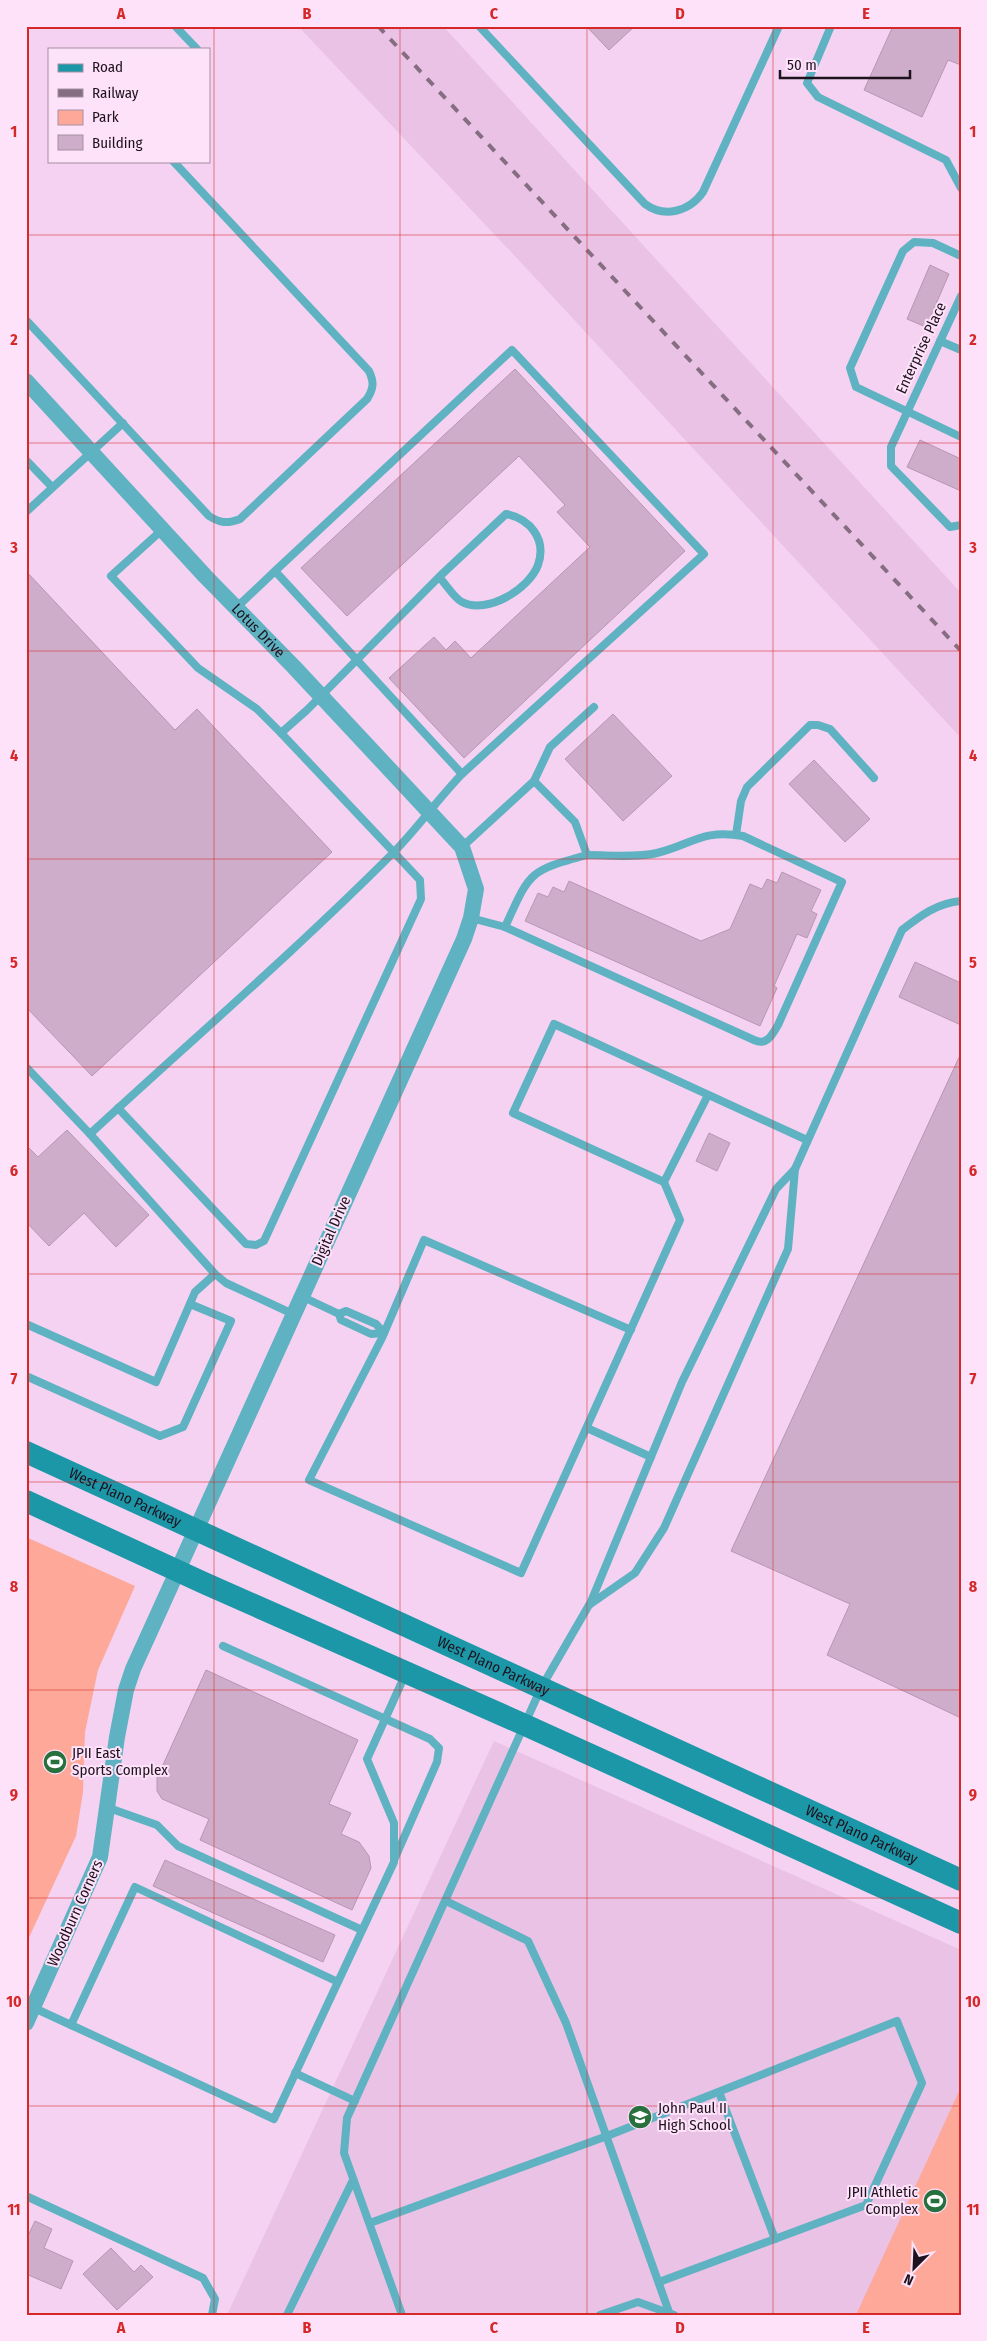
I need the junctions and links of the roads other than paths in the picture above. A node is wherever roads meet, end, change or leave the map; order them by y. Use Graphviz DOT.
graph roads {
  1 [pos="175,26"];
  2 [pos="479,26"];
  3 [pos="779,26"];
  4 [pos="832,26"];
  5 [pos="196,48"];
  6 [pos="174,162"];
  7 [pos="961,188"];
  8 [pos="961,256"];
  9 [pos="961,296"];
  10 [pos="26,320"];
  11 [pos="940,341"];
  12 [pos="961,350"];
  13 [pos="26,381"];
  14 [pos="907,412"];
  15 [pos="123,423"];
  16 [pos="961,437"];
  17 [pos="92,452"];
  18 [pos="26,460"];
  19 [pos="52,487"];
  20 [pos="26,512"];
  21 [pos="961,525"];
  22 [pos="163,528"];
  23 [pos="275,571"];
  24 [pos="439,577"];
  25 [pos="237,608"];
  26 [pos="356,659"];
  27 [pos="321,696"];
  28 [pos="594,706"];
  29 [pos="281,733"];
  30 [pos="462,774"];
  31 [pos="874,778"];
  32 [pos="534,782"];
  33 [pos="429,810"];
  34 [pos="736,835"];
  35 [pos="462,847"];
  36 [pos="393,853"];
  37 [pos="587,855"];
  38 [pos="476,890"];
  39 [pos="961,901"];
  40 [pos="471,918"];
  41 [pos="505,926"];
  42 [pos="26,1067"];
  43 [pos="708,1094"];
  44 [pos="118,1108"];
  45 [pos="90,1134"];
  46 [pos="807,1140"];
  47 [pos="795,1168"];
  48 [pos="664,1182"];
  49 [pos="214,1274"];
  50 [pos="301,1296"];
  51 [pos="190,1304"];
  52 [pos="293,1314"];
  53 [pos="26,1324"];
  54 [pos="631,1330"];
  55 [pos="384,1333"];
  56 [pos="26,1376"];
  57 [pos="587,1428"];
  58 [pos="26,1452"];
  59 [pos="651,1457"];
  60 [pos="26,1501"];
  61 [pos="197,1529"];
  62 [pos="178,1571"];
  63 [pos="589,1605"];
  64 [pos="223,1646"];
  65 [pos="406,1673"];
  66 [pos="541,1688"];
  67 [pos="385,1720"];
  68 [pos="525,1725"];
  69 [pos="109,1808"];
  70 [pos="394,1862"];
  71 [pos="961,1880"];
  72 [pos="446,1901"];
  73 [pos="960,1921"];
  74 [pos="362,1930"];
  75 [pos="338,1982"];
  76 [pos="30,2006"];
  77 [pos="26,2023"];
  78 [pos="71,2025"];
  79 [pos="296,2073"];
  80 [pos="719,2092"];
  81 [pos="355,2101"];
  82 [pos="607,2136"];
  83 [pos="353,2180"];
  84 [pos="26,2196"];
  85 [pos="370,2223"];
  86 [pos="775,2239"];
  87 [pos="659,2282"];
  88 [pos="670,2314"];
  89 [pos="212,2315"];
  90 [pos="287,2315"];
  91 [pos="402,2315"];
  92 [pos="600,2315"];
  1 -- 5 [label="lane"];
  2 -- 3 [label="lane"];
  4 -- 7 [label="lane"];
  6 -- 15 [label="lane"];
  8 -- 14 [label="lane"];
  9 -- 11 [label="lane, Enterprise Place"];
  10 -- 15 [label="lane"];
  11 -- 12 [label="lane"];
  11 -- 14 [label="lane, Enterprise Place"];
  13 -- 17 [label="street, Lotus Drive"];
  14 -- 16 [label="lane, Enterprise Place"];
  14 -- 21 [label="lane, Enterprise Place"];
  15 -- 17 [label="lane"];
  17 -- 19 [label="lane"];
  17 -- 22 [label="street, Lotus Drive"];
  18 -- 19 [label="lane"];
  19 -- 20 [label="lane"];
  22 -- 25 [label="street, Lotus Drive"];
  22 -- 29 [label="lane"];
  23 -- 25 [label="lane"];
  23 -- 26 [label="lane"];
  23 -- 30 [label="lane"];
  24 -- 24 [label="lane"];
  24 -- 26 [label="lane"];
  25 -- 27 [label="street, Lotus Drive"];
  26 -- 27 [label="lane"];
  26 -- 30 [label="lane"];
  27 -- 29 [label="lane"];
  27 -- 33 [label="street, Lotus Drive"];
  28 -- 32 [label="lane"];
  29 -- 36 [label="lane"];
  30 -- 33 [label="lane"];
  31 -- 34 [label="lane"];
  32 -- 35 [label="lane"];
  32 -- 37 [label="lane"];
  33 -- 35 [label="street, Lotus Drive"];
  33 -- 36 [label="lane"];
  34 -- 37 [label="lane"];
  34 -- 41 [label="lane"];
  35 -- 38 [label="street, Lotus Drive"];
  36 -- 44 [label="lane"];
  36 -- 44 [label="lane"];
  37 -- 41 [label="lane"];
  38 -- 40 [label="street, Digital Drive"];
  39 -- 46 [label="lane"];
  40 -- 41 [label="lane"];
  40 -- 50 [label="street, Digital Drive"];
  42 -- 45 [label="lane"];
  43 -- 46 [label="lane"];
  43 -- 48 [label="lane"];
  43 -- 48 [label="lane"];
  44 -- 45 [label="lane"];
  45 -- 49 [label="lane"];
  46 -- 47 [label="lane"];
  47 -- 59 [label="lane"];
  47 -- 63 [label="lane"];
  48 -- 54 [label="lane"];
  49 -- 51 [label="lane"];
  49 -- 52 [label="lane"];
  50 -- 52 [label="street, Digital Drive"];
  50 -- 55 [label="lane"];
  51 -- 53 [label="lane"];
  51 -- 56 [label="lane"];
  52 -- 61 [label="street, Digital Drive"];
  54 -- 55 [label="lane"];
  54 -- 57 [label="lane"];
  55 -- 57 [label="lane"];
  57 -- 59 [label="lane"];
  58 -- 61 [label="main road, West Plano Parkway"];
  59 -- 63 [label="lane"];
  60 -- 62 [label="main road"];
  61 -- 62 [label="street, Digital Drive"];
  61 -- 66 [label="main road, West Plano Parkway"];
  62 -- 65 [label="main road"];
  62 -- 69 [label="street, Woodburn Corners"];
  63 -- 66 [label="lane"];
  64 -- 67 [label="lane"];
  65 -- 67 [label="lane"];
  65 -- 68 [label="main road"];
  66 -- 68 [label="lane"];
  66 -- 71 [label="main road, West Plano Parkway"];
  67 -- 70 [label="lane"];
  67 -- 70 [label="lane"];
  68 -- 72 [label="lane"];
  68 -- 73 [label="main road"];
  69 -- 74 [label="lane"];
  69 -- 76 [label="street, Woodburn Corners"];
  70 -- 74 [label="lane"];
  72 -- 81 [label="lane"];
  72 -- 82 [label="lane"];
  74 -- 75 [label="lane"];
  75 -- 78 [label="lane"];
  75 -- 79 [label="lane"];
  76 -- 77 [label="street, Woodburn Corners"];
  76 -- 78 [label="lane"];
  78 -- 79 [label="lane"];
  79 -- 81 [label="lane"];
  80 -- 82 [label="lane"];
  80 -- 86 [label="lane"];
  80 -- 86 [label="lane"];
  81 -- 83 [label="lane"];
  82 -- 85 [label="lane"];
  82 -- 87 [label="lane"];
  83 -- 85 [label="lane"];
  83 -- 90 [label="lane"];
  84 -- 89 [label="lane"];
  85 -- 91 [label="lane"];
  86 -- 87 [label="lane"];
  87 -- 88 [label="lane"];
  88 -- 92 [label="lane"];
}
